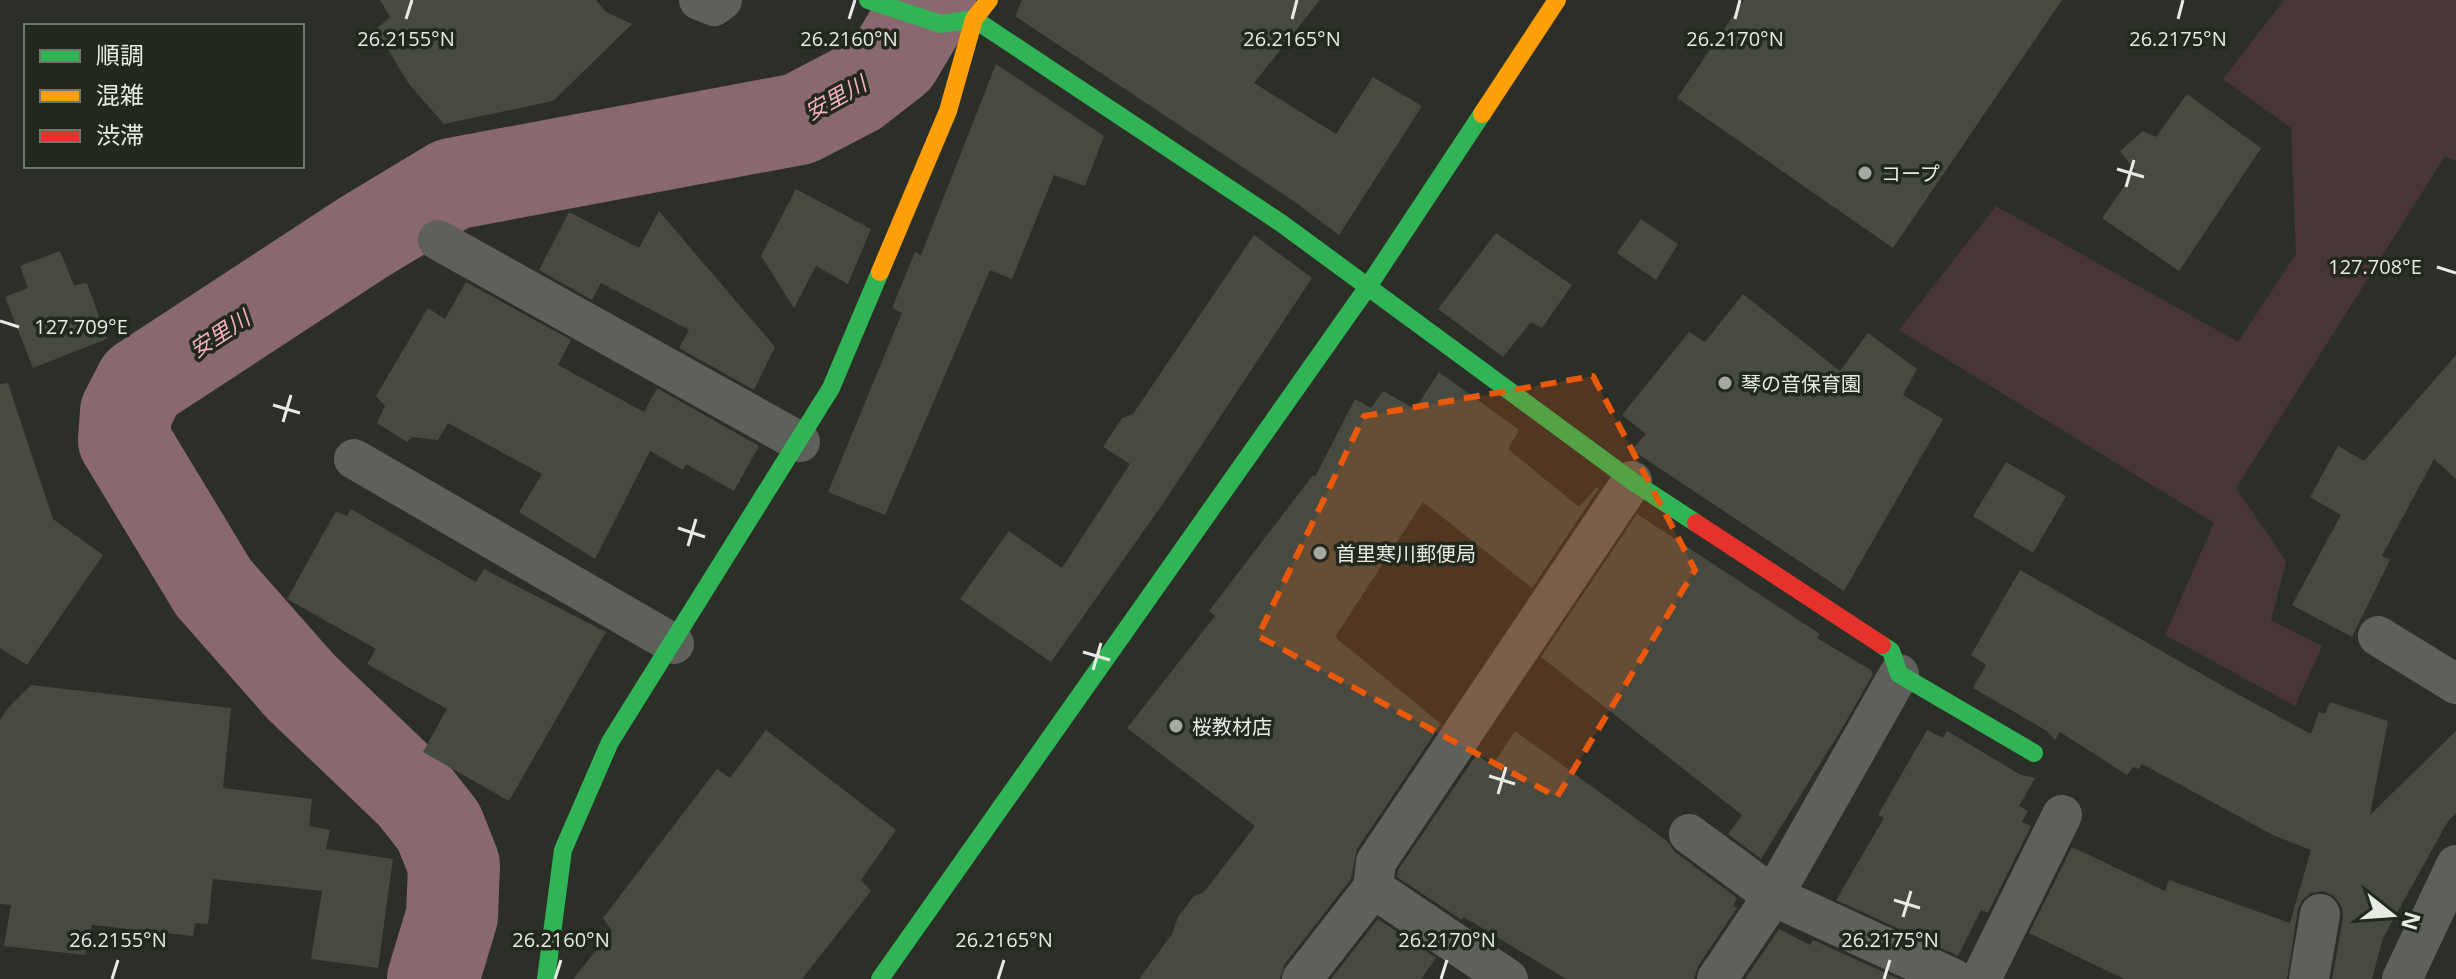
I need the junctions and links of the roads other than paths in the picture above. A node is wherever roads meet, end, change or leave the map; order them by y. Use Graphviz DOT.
graph roads {
  1 [pos="699,0"];
  2 [pos="722,0"];
  3 [pos="989,0"];
  4 [pos="1557,0"];
  5 [pos="875,3"];
  6 [pos="974,19"];
  7 [pos="438,240"];
  8 [pos="1367,288"];
  9 [pos="800,442"];
  10 [pos="354,459"];
  11 [pos="1632,481"];
  12 [pos="2378,636"];
  13 [pos="674,644"];
  14 [pos="1899,674"];
  15 [pos="2456,684"];
  16 [pos="2034,753"];
  17 [pos="2062,815"];
  18 [pos="1689,834"];
  19 [pos="2456,865"];
  20 [pos="1373,888"];
  21 [pos="1773,896"];
  22 [pos="2320,914"];
  23 [pos="2442,932"];
  24 [pos="546,979"];
  25 [pos="880,979"];
  26 [pos="1302,979"];
  27 [pos="1508,979"];
  28 [pos="1717,979"];
  29 [pos="1954,979"];
  30 [pos="1981,979"];
  31 [pos="2309,979"];
  32 [pos="2402,979"];
  1 -- 2 [label="street"];
  3 -- 6 [label="street"];
  4 -- 8 [label="street"];
  5 -- 6 [label="street"];
  6 -- 8 [label="street"];
  6 -- 9 [label="street"];
  7 -- 9 [label="street"];
  8 -- 11 [label="street"];
  8 -- 25 [label="street"];
  9 -- 13 [label="street"];
  10 -- 13 [label="street"];
  11 -- 14 [label="street"];
  11 -- 20 [label="street"];
  12 -- 15 [label="street"];
  13 -- 24 [label="street"];
  14 -- 16 [label="street"];
  14 -- 21 [label="street"];
  17 -- 30 [label="street"];
  18 -- 21 [label="street"];
  19 -- 23 [label="street"];
  20 -- 26 [label="street"];
  20 -- 27 [label="street"];
  21 -- 28 [label="street"];
  21 -- 29 [label="street"];
  22 -- 31 [label="street"];
  23 -- 32 [label="street"];
}
